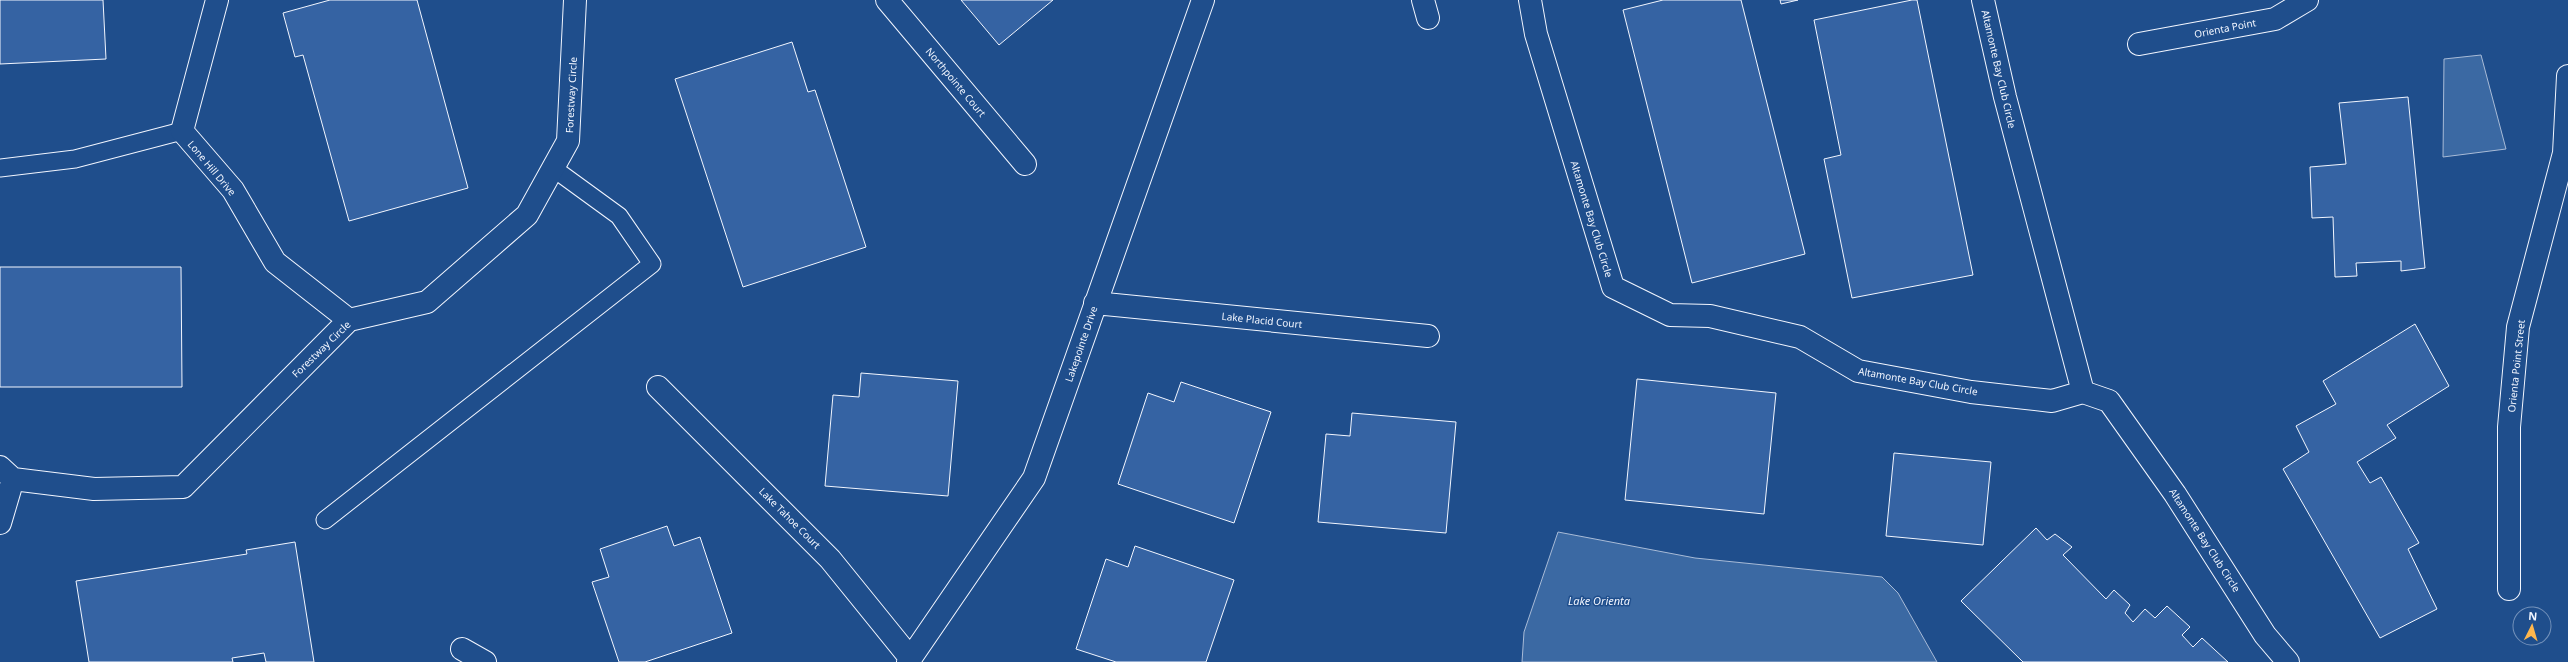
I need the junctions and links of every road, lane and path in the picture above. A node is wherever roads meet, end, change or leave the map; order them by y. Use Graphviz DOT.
graph roads {
  1 [pos="217,0"];
  2 [pos="576,0"];
  3 [pos="887,0"];
  4 [pos="1203,0"];
  5 [pos="1530,0"];
  6 [pos="1983,0"];
  7 [pos="2307,0"];
  8 [pos="2139,44"];
  9 [pos="2568,76"];
  10 [pos="182,131"];
  11 [pos="1025,164"];
  12 [pos="0,168"];
  13 [pos="553,168"];
  14 [pos="1096,303"];
  15 [pos="349,320"];
  16 [pos="1428,336"];
  17 [pos="658,387"];
  18 [pos="2083,392"];
  19 [pos="7,473"];
  20 [pos="326,520"];
  21 [pos="0,523"];
  22 [pos="2509,589"];
  23 [pos="462,649"];
  24 [pos="910,660"];
  25 [pos="485,662"];
  26 [pos="2288,662"];
  1 -- 10 [label="street, Lone Hill Drive"];
  2 -- 13 [label="street, Forestway Circle"];
  3 -- 11 [label="street, Northpointe Court"];
  4 -- 14 [label="street, Lakepointe Drive"];
  5 -- 18 [label="street, Altamonte Bay Club Circle"];
  6 -- 18 [label="street, Altamonte Bay Club Circle"];
  7 -- 8 [label="street, Orienta Point"];
  9 -- 22 [label="street, Orienta Point Street"];
  10 -- 12 [label="lane"];
  10 -- 15 [label="street, Lone Hill Drive"];
  13 -- 15 [label="street, Forestway Circle"];
  13 -- 20 [label="lane"];
  14 -- 16 [label="street, Lake Placid Court"];
  14 -- 24 [label="street, Lakepointe Drive"];
  15 -- 19 [label="street, Forestway Circle"];
  17 -- 24 [label="street, Lake Tahoe Court"];
  18 -- 26 [label="street, Altamonte Bay Club Circle"];
  19 -- 21 [label="street"];
  23 -- 25 [label="street"];
}
